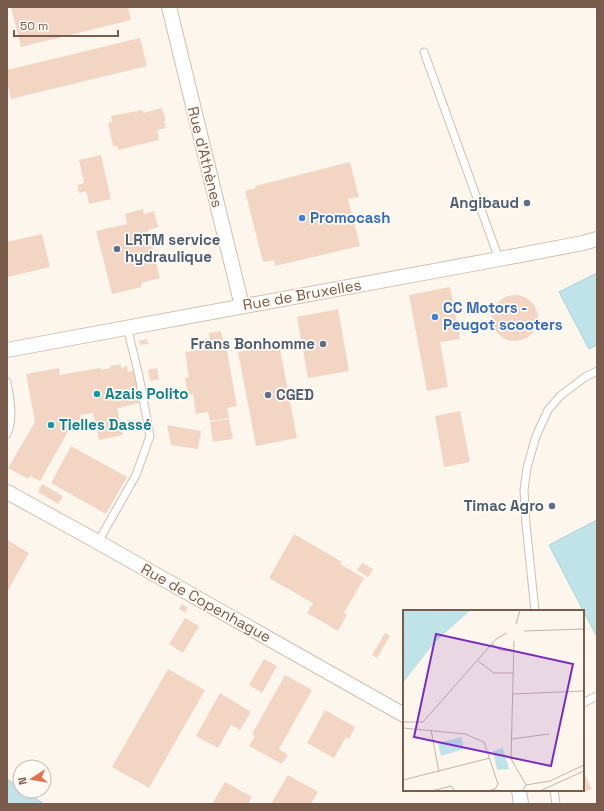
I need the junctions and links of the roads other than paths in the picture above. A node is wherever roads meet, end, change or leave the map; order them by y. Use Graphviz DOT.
graph roads {
  1 [pos="169,7"];
  2 [pos="424,52"];
  3 [pos="597,239"];
  4 [pos="499,259"];
  5 [pos="242,306"];
  6 [pos="127,327"];
  7 [pos="7,350"];
  8 [pos="597,371"];
  9 [pos="7,382"];
  10 [pos="7,434"];
  11 [pos="7,492"];
  12 [pos="98,542"];
  13 [pos="535,610"];
  14 [pos="597,696"];
  15 [pos="584,702"];
  16 [pos="403,714"];
  17 [pos="519,791"];
  18 [pos="554,791"];
  19 [pos="521,804"];
  20 [pos="556,804"];
  1 -- 5 [label="street, Rue d'Athènes"];
  2 -- 4 [label="lane"];
  3 -- 4 [label="street, Rue de Bruxelles"];
  4 -- 5 [label="street, Rue de Bruxelles"];
  5 -- 6 [label="street, Rue de Bruxelles"];
  6 -- 7 [label="street, Rue de Bruxelles"];
  6 -- 12 [label="lane"];
  8 -- 13 [label="lane"];
  9 -- 10 [label="lane"];
  11 -- 12 [label="street, Rue de Copenhague"];
  12 -- 16 [label="street, Rue de Copenhague"];
  14 -- 15 [label="lane"];
  17 -- 19 [label="street"];
  18 -- 20 [label="lane"];
}
